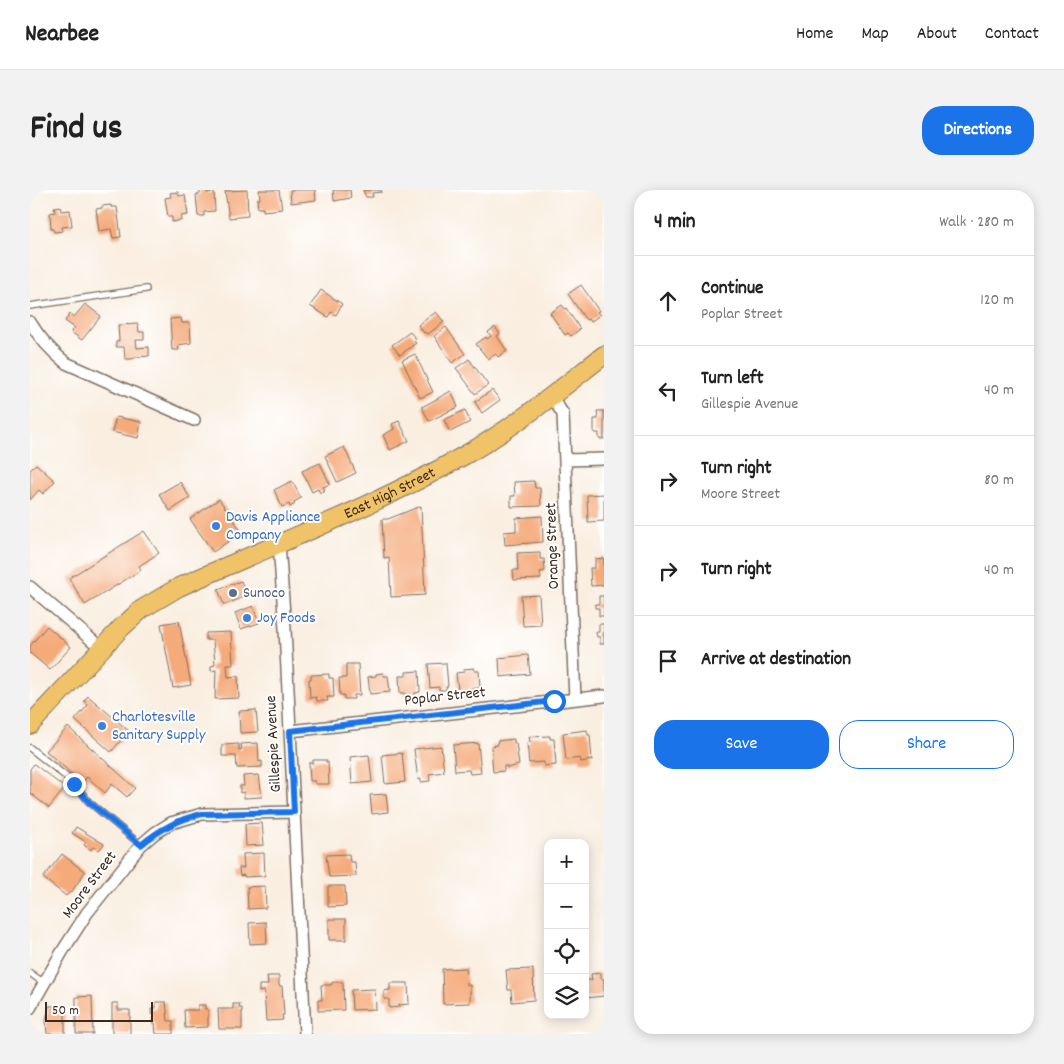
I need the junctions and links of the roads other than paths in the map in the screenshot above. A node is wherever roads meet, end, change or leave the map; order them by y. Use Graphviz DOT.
graph roads {
  1 [pos="146,290"];
  2 [pos="30,306"];
  3 [pos="30,322"];
  4 [pos="604,355"];
  5 [pos="551,396"];
  6 [pos="194,420"];
  7 [pos="604,459"];
  8 [pos="566,460"];
  9 [pos="279,543"];
  10 [pos="30,587"];
  11 [pos="101,648"];
  12 [pos="604,696"];
  13 [pos="575,699"];
  14 [pos="30,725"];
  15 [pos="290,731"];
  16 [pos="30,748"];
  17 [pos="294,812"];
  18 [pos="141,845"];
  19 [pos="30,973"];
  20 [pos="44,983"];
  21 [pos="30,1008"];
  22 [pos="305,1034"];
  1 -- 2 [label="lane"];
  3 -- 6 [label="street"];
  4 -- 5 [label="main road, East High Street"];
  5 -- 8 [label="street, Orange Street"];
  5 -- 9 [label="main road, East High Street"];
  7 -- 8 [label="street"];
  8 -- 13 [label="street, Orange Street"];
  9 -- 11 [label="main road, East High Street"];
  9 -- 15 [label="street, Gillespie Avenue"];
  10 -- 11 [label="street"];
  11 -- 14 [label="main road, East High Street"];
  12 -- 13 [label="street, Poplar Street"];
  13 -- 15 [label="street, Poplar Street"];
  15 -- 17 [label="street, Gillespie Avenue"];
  16 -- 18 [label="lane"];
  17 -- 18 [label="street, Moore Street"];
  17 -- 22 [label="street, Gillespie Avenue"];
  18 -- 20 [label="street, Moore Street"];
  19 -- 20 [label="lane"];
  20 -- 21 [label="street, Moore Street"];
}
